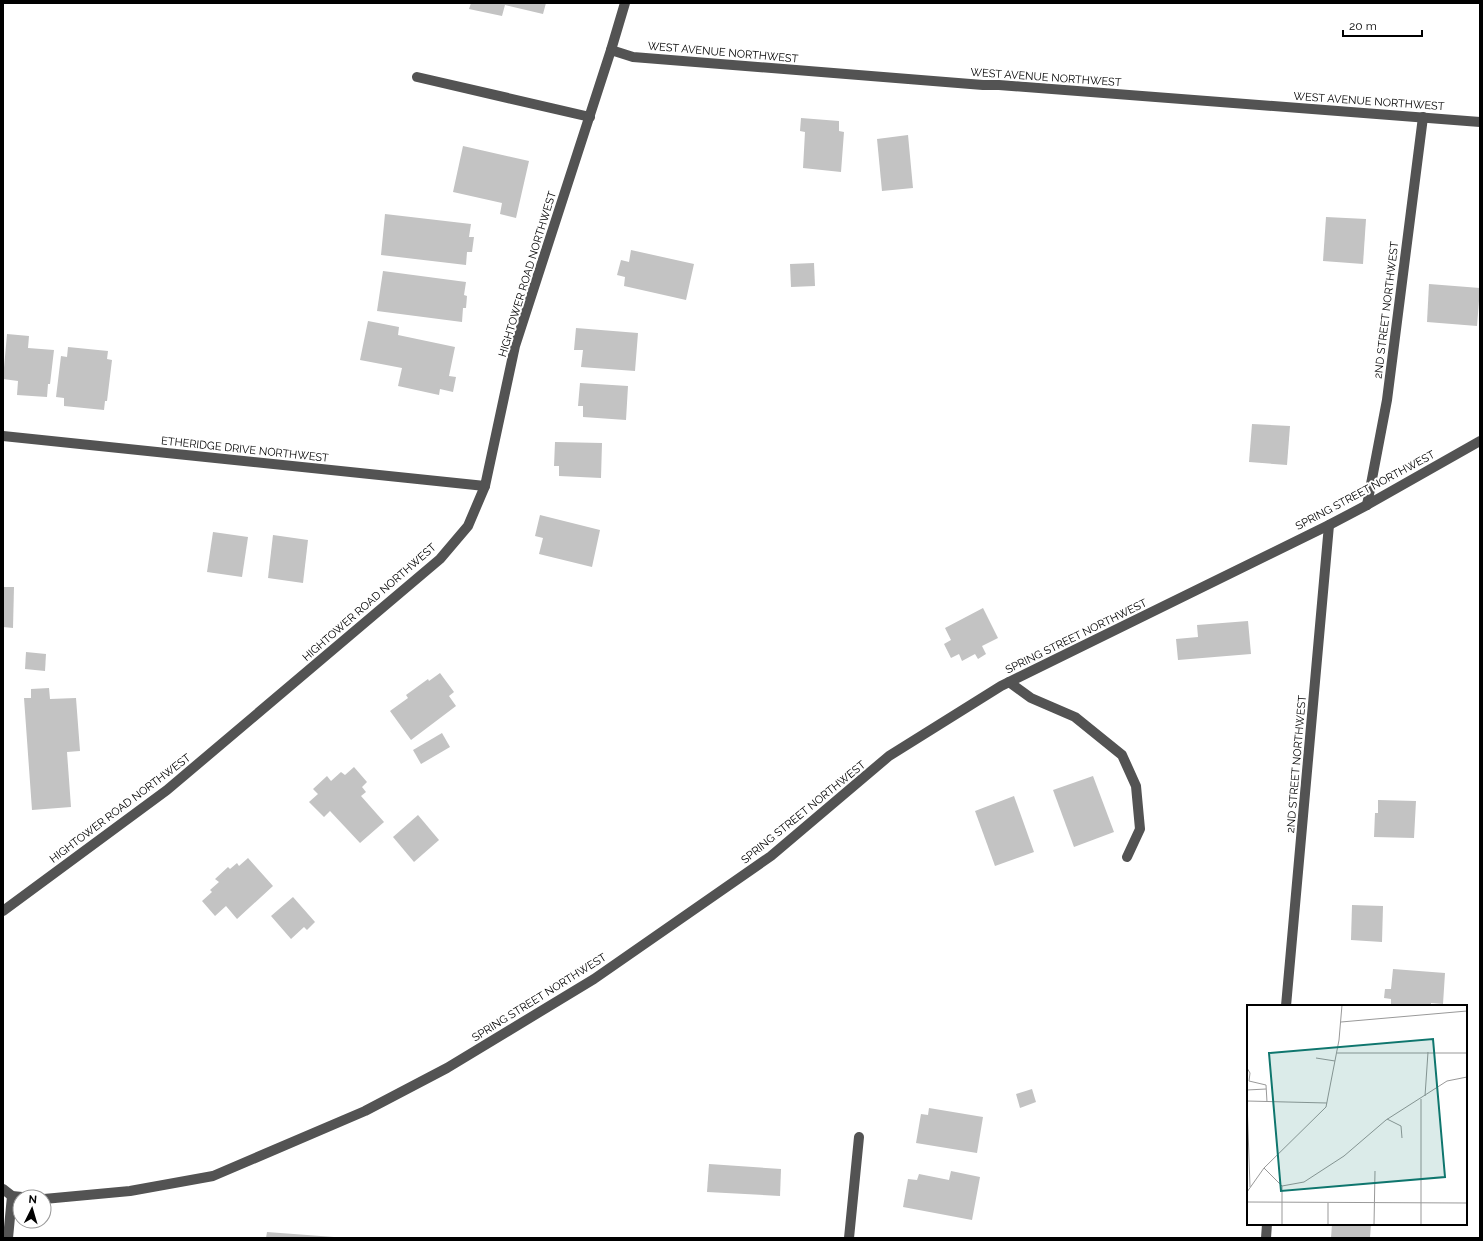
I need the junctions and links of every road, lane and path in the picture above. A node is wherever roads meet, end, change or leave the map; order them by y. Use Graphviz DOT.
graph roads {
  1 [pos="625,3"];
  2 [pos="612,50"];
  3 [pos="416,77"];
  4 [pos="590,117"];
  5 [pos="1423,117"];
  6 [pos="1480,122"];
  7 [pos="3,436"];
  8 [pos="1480,441"];
  9 [pos="485,486"];
  10 [pos="1367,505"];
  11 [pos="1329,525"];
  12 [pos="1009,682"];
  13 [pos="1127,857"];
  14 [pos="3,911"];
  15 [pos="1286,1005"];
  16 [pos="859,1138"];
  17 [pos="3,1189"];
  18 [pos="12,1196"];
  19 [pos="52,1198"];
  20 [pos="1267,1225"];
  21 [pos="8,1238"];
  22 [pos="849,1238"];
  23 [pos="1266,1238"];
  1 -- 2 [label="street, HIGHTOWER ROAD NORTHWEST"];
  2 -- 4 [label="street, HIGHTOWER ROAD NORTHWEST"];
  2 -- 5 [label="street, WEST AVENUE NORTHWEST"];
  3 -- 4 [label="street"];
  4 -- 9 [label="street, HIGHTOWER ROAD NORTHWEST"];
  5 -- 6 [label="street, WEST AVENUE NORTHWEST"];
  5 -- 10 [label="street, 2ND STREET NORTHWEST"];
  7 -- 9 [label="street, ETHERIDGE DRIVE NORTHWEST"];
  8 -- 10 [label="street, SPRING STREET NORTHWEST"];
  9 -- 14 [label="street, HIGHTOWER ROAD NORTHWEST"];
  10 -- 11 [label="street, SPRING STREET NORTHWEST"];
  11 -- 12 [label="street, SPRING STREET NORTHWEST"];
  11 -- 15 [label="street, 2ND STREET NORTHWEST"];
  12 -- 13 [label="street"];
  12 -- 19 [label="street, SPRING STREET NORTHWEST"];
  16 -- 22 [label="street"];
  17 -- 18 [label="street"];
  18 -- 21 [label="street"];
  20 -- 23 [label="street"];
}
